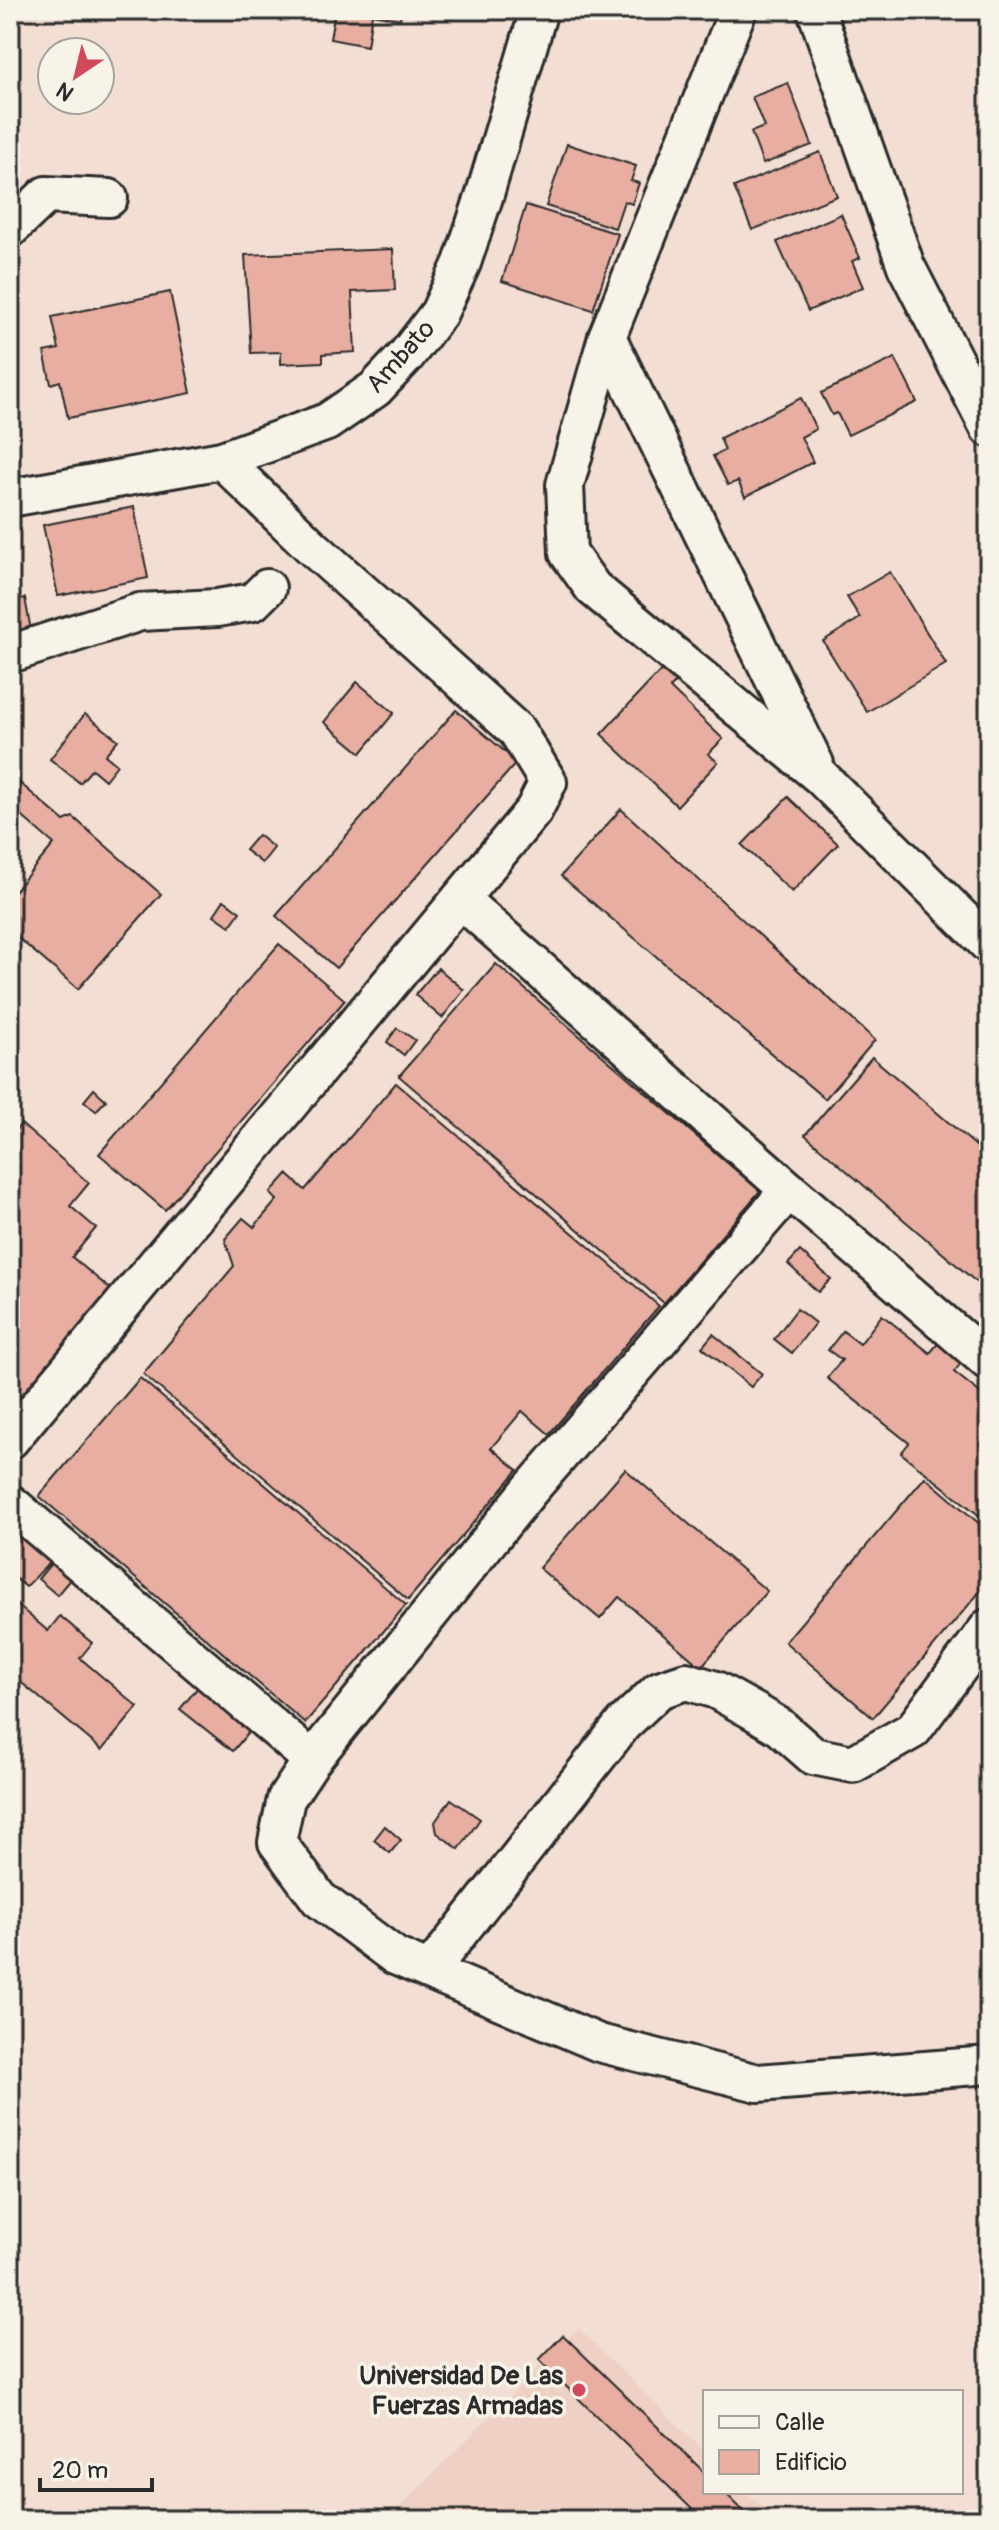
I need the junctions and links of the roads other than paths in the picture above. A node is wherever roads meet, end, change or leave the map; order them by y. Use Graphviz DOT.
graph roads {
  1 [pos="539,10"];
  2 [pos="738,10"];
  3 [pos="816,10"];
  4 [pos="109,198"];
  5 [pos="10,229"];
  6 [pos="607,337"];
  7 [pos="989,428"];
  8 [pos="222,460"];
  9 [pos="10,498"];
  10 [pos="267,588"];
  11 [pos="10,654"];
  12 [pos="821,777"];
  13 [pos="460,899"];
  14 [pos="989,945"];
  15 [pos="789,1190"];
  16 [pos="989,1362"];
  17 [pos="10,1440"];
  18 [pos="10,1503"];
  19 [pos="989,1627"];
  20 [pos="312,1760"];
  21 [pos="430,1970"];
  22 [pos="989,2065"];
  1 -- 8 [label="street, Ambato"];
  2 -- 6 [label="street"];
  3 -- 7 [label="street"];
  4 -- 5 [label="street"];
  6 -- 12 [label="street"];
  6 -- 12 [label="street"];
  8 -- 9 [label="street, Ambato"];
  8 -- 13 [label="street"];
  10 -- 11 [label="street"];
  12 -- 14 [label="street"];
  13 -- 15 [label="street"];
  13 -- 17 [label="street"];
  15 -- 16 [label="street"];
  15 -- 20 [label="street"];
  18 -- 20 [label="street"];
  19 -- 21 [label="street"];
  20 -- 21 [label="street"];
  21 -- 22 [label="street"];
}
